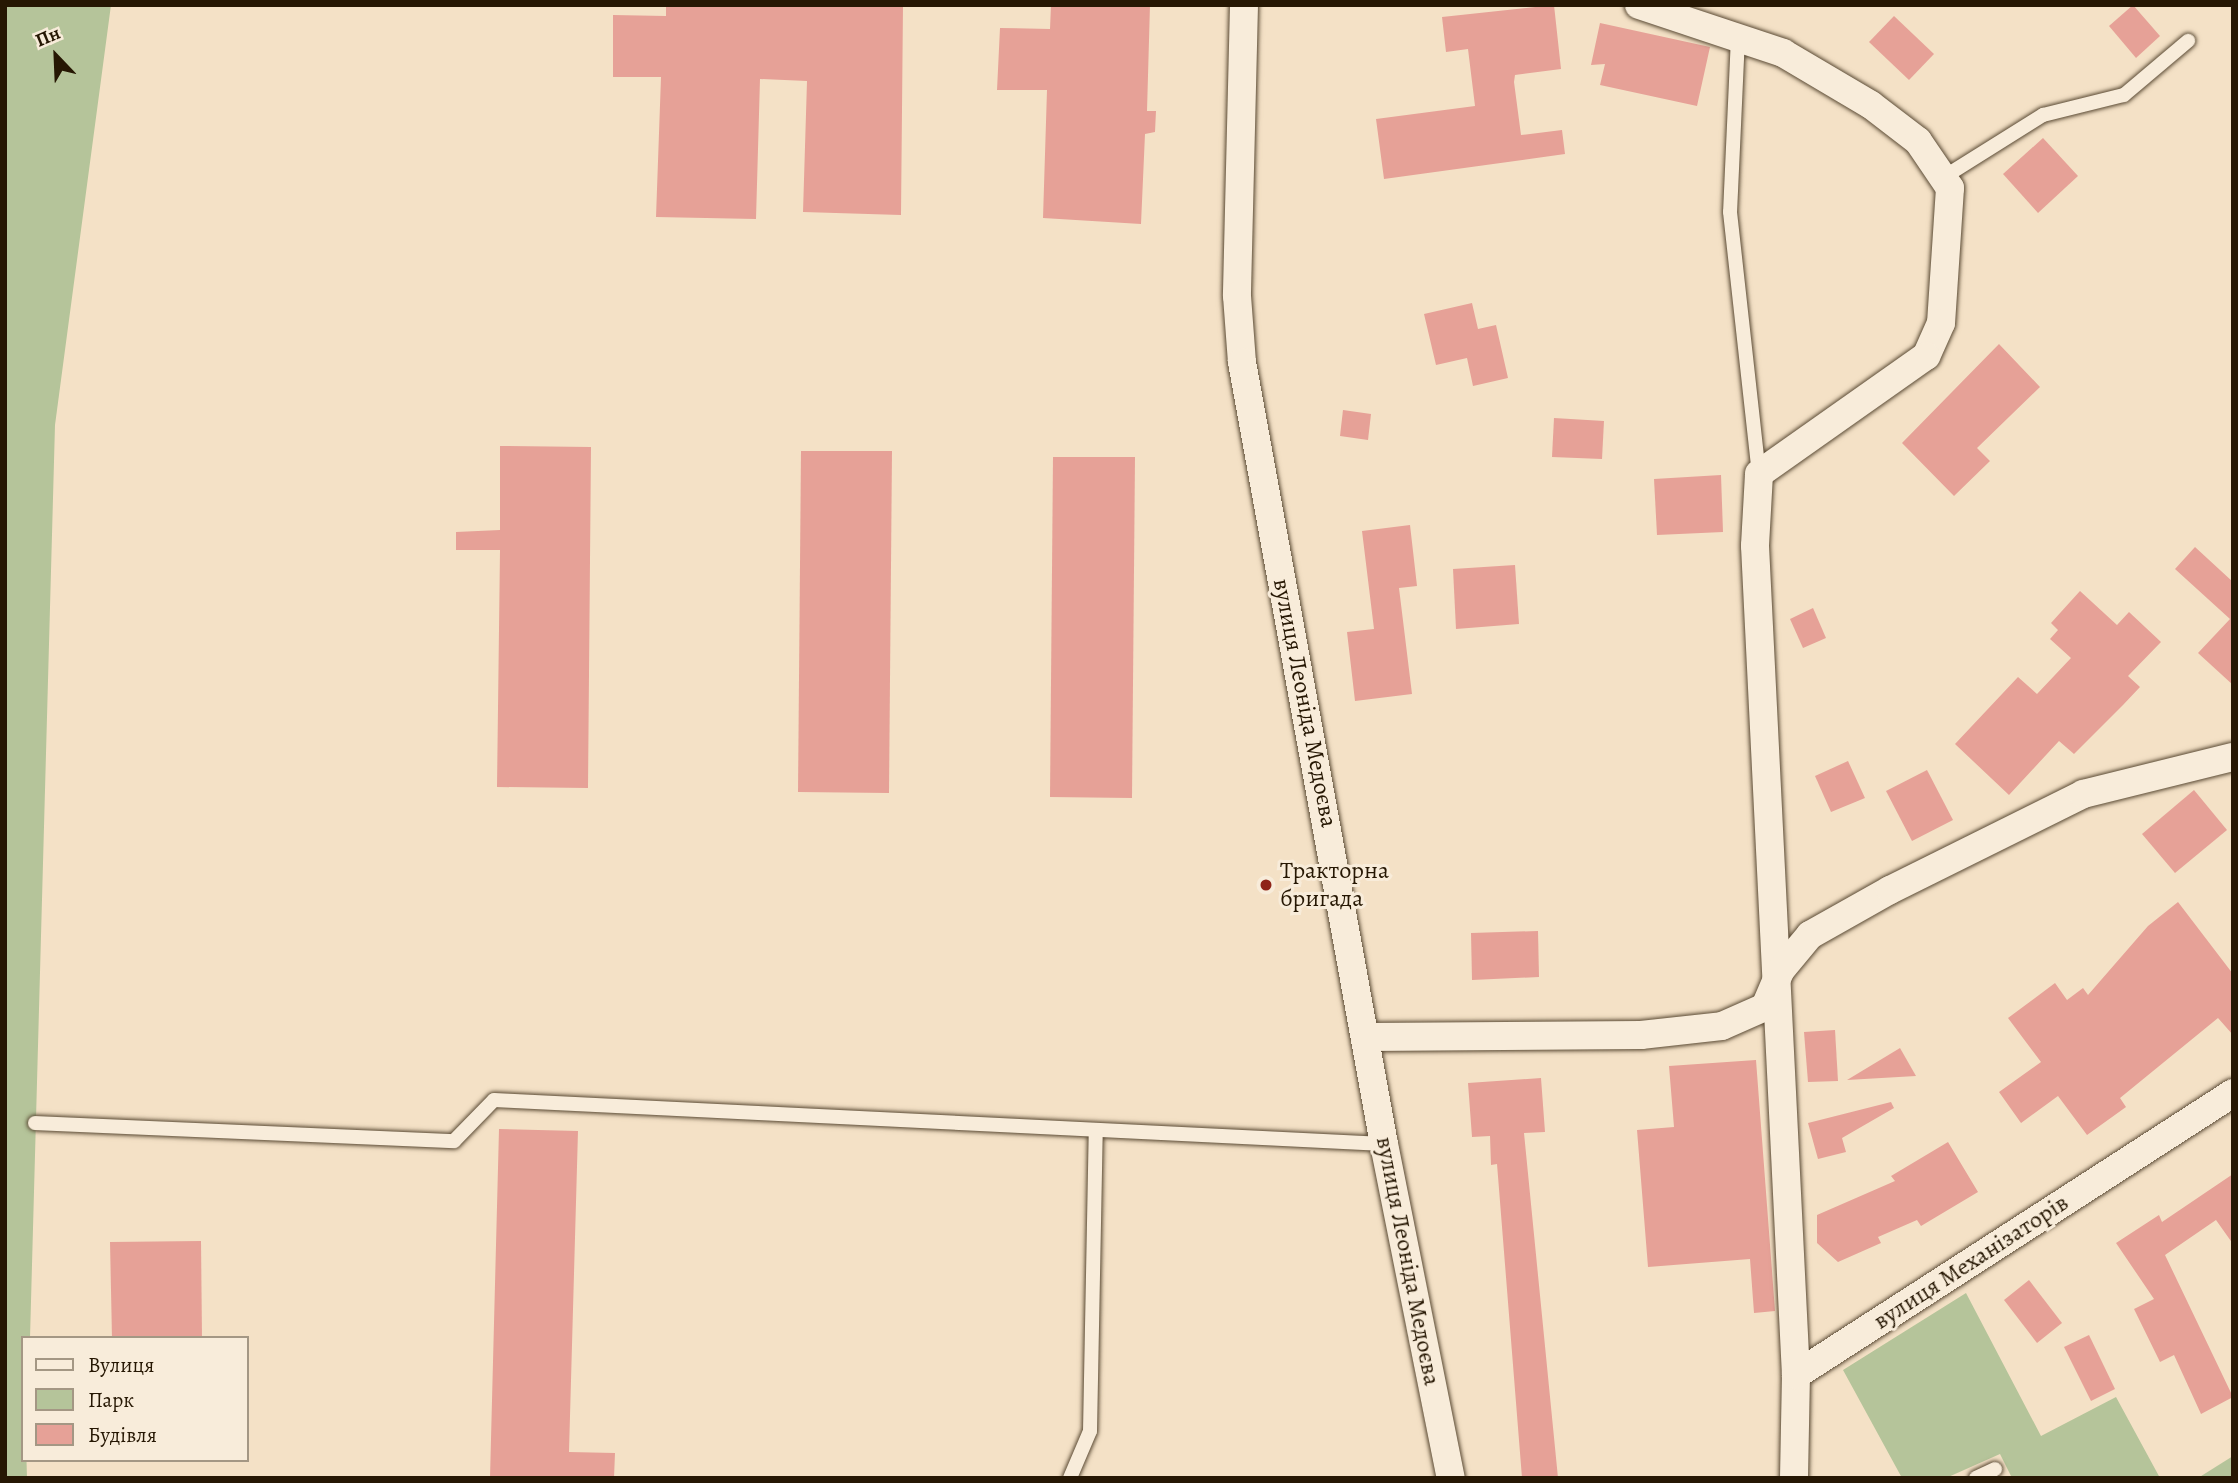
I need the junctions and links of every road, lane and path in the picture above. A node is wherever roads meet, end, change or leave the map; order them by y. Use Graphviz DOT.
graph roads {
  1 [pos="1244,5"];
  2 [pos="1639,5"];
  3 [pos="1738,37"];
  4 [pos="2188,41"];
  5 [pos="1944,177"];
  6 [pos="1759,474"];
  7 [pos="2233,757"];
  8 [pos="1780,971"];
  9 [pos="1368,1037"];
  10 [pos="2233,1093"];
  11 [pos="35,1123"];
  12 [pos="1096,1130"];
  13 [pos="1384,1144"];
  14 [pos="1796,1375"];
  15 [pos="1995,1469"];
  16 [pos="1070,1478"];
  17 [pos="1451,1478"];
  18 [pos="1794,1478"];
  19 [pos="1976,1478"];
  1 -- 9 [label="street, вулиця Леоніда Медоєва"];
  2 -- 3 [label="street"];
  3 -- 5 [label="street"];
  3 -- 6 [label="lane"];
  4 -- 5 [label="lane"];
  5 -- 6 [label="street"];
  6 -- 8 [label="street"];
  7 -- 8 [label="street"];
  8 -- 9 [label="street"];
  8 -- 14 [label="street"];
  9 -- 13 [label="street, вулиця Леоніда Медоєва"];
  10 -- 14 [label="street, вулиця Механізаторів"];
  11 -- 12 [label="lane"];
  12 -- 13 [label="lane"];
  12 -- 16 [label="lane"];
  13 -- 17 [label="street, вулиця Леоніда Медоєва"];
  14 -- 18 [label="street"];
  15 -- 19 [label="lane"];
}
